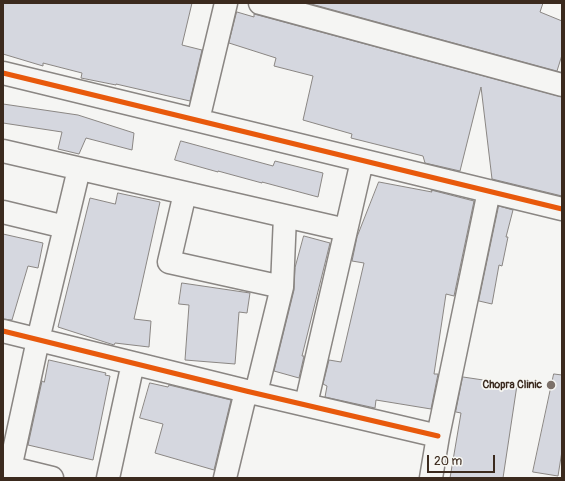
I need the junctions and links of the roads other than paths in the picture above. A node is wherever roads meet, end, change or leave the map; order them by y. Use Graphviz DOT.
graph roads {
  1 [pos="226,3"];
  2 [pos="260,3"];
  3 [pos="3,73"];
  4 [pos="562,85"];
  5 [pos="198,120"];
  6 [pos="3,152"];
  7 [pos="362,161"];
  8 [pos="79,169"];
  9 [pos="489,191"];
  10 [pos="185,193"];
  11 [pos="562,209"];
  12 [pos="3,212"];
  13 [pos="285,216"];
  14 [pos="65,227"];
  15 [pos="346,230"];
  16 [pos="282,287"];
  17 [pos="3,331"];
  18 [pos="38,340"];
  19 [pos="133,363"];
  20 [pos="251,392"];
  21 [pos="306,404"];
  22 [pos="438,436"];
  23 [pos="7,470"];
  24 [pos="52,478"];
  25 [pos="108,478"];
  26 [pos="225,478"];
  27 [pos="431,478"];
  1 -- 5 [label="street"];
  2 -- 4 [label="street"];
  3 -- 5 [label="street"];
  5 -- 7 [label="street"];
  6 -- 8 [label="street"];
  7 -- 9 [label="street"];
  7 -- 15 [label="street"];
  8 -- 10 [label="street"];
  8 -- 14 [label="street"];
  9 -- 11 [label="street"];
  9 -- 22 [label="street"];
  10 -- 13 [label="street"];
  10 -- 16 [label="street"];
  12 -- 14 [label="street"];
  13 -- 15 [label="street"];
  13 -- 16 [label="street"];
  14 -- 18 [label="street"];
  15 -- 21 [label="street"];
  16 -- 20 [label="street"];
  17 -- 18 [label="street"];
  18 -- 19 [label="street"];
  18 -- 23 [label="street"];
  19 -- 20 [label="street"];
  19 -- 25 [label="street"];
  20 -- 21 [label="street"];
  20 -- 26 [label="street"];
  21 -- 22 [label="street"];
  22 -- 27 [label="street"];
  23 -- 24 [label="street"];
}
